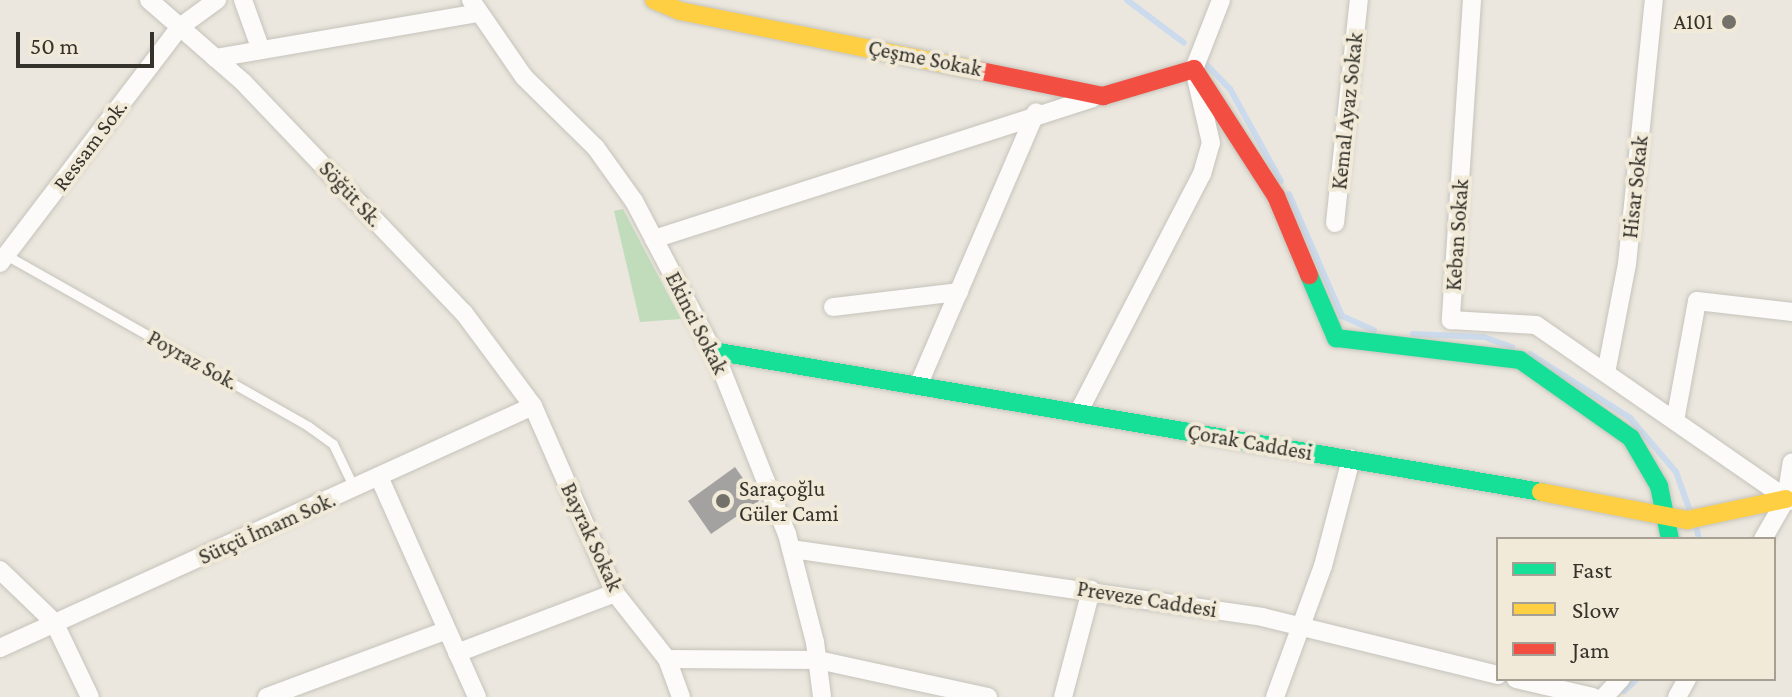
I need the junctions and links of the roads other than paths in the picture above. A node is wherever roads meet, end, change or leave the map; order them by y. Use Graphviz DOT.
graph roads {
  1 [pos="149,0"];
  2 [pos="217,0"];
  3 [pos="243,0"];
  4 [pos="654,0"];
  5 [pos="1221,0"];
  6 [pos="1359,0"];
  7 [pos="1472,0"];
  8 [pos="1654,0"];
  9 [pos="475,6"];
  10 [pos="180,27"];
  11 [pos="261,50"];
  12 [pos="215,58"];
  13 [pos="1194,69"];
  14 [pos="1103,96"];
  15 [pos="1036,112"];
  16 [pos="1335,223"];
  17 [pos="654,239"];
  18 [pos="3,259"];
  19 [pos="959,292"];
  20 [pos="833,307"];
  21 [pos="1792,312"];
  22 [pos="713,351"];
  23 [pos="1606,373"];
  24 [pos="918,386"];
  25 [pos="533,406"];
  26 [pos="1078,413"];
  27 [pos="1675,421"];
  28 [pos="1351,459"];
  29 [pos="1792,462"];
  30 [pos="380,479"];
  31 [pos="355,490"];
  32 [pos="1789,500"];
  33 [pos="1664,518"];
  34 [pos="1669,537"];
  35 [pos="1764,537"];
  36 [pos="791,549"];
  37 [pos="0,570"];
  38 [pos="1091,590"];
  39 [pos="615,593"];
  40 [pos="54,622"];
  41 [pos="1299,626"];
  42 [pos="447,630"];
  43 [pos="0,648"];
  44 [pos="457,653"];
  45 [pos="667,659"];
  46 [pos="818,660"];
  47 [pos="1496,675"];
  48 [pos="1525,681"];
  49 [pos="1619,681"];
  50 [pos="90,697"];
  51 [pos="267,697"];
  52 [pos="477,697"];
  53 [pos="681,697"];
  54 [pos="822,697"];
  55 [pos="988,697"];
  56 [pos="1063,697"];
  57 [pos="1275,697"];
  58 [pos="1593,697"];
  59 [pos="1604,697"];
  1 -- 10 [label="street, Söğüt Sk."];
  2 -- 10 [label="street, Ressam Sok."];
  3 -- 11 [label="street"];
  4 -- 14 [label="street, Çeşme Sokak"];
  5 -- 13 [label="street"];
  6 -- 16 [label="street, Kemal Ayaz Sokak"];
  7 -- 23 [label="street, Keban Sokak"];
  8 -- 23 [label="street, Hisar Sokak"];
  9 -- 11 [label="street"];
  9 -- 17 [label="street, Ekinci Sokak"];
  10 -- 12 [label="street, Söğüt Sk."];
  10 -- 18 [label="street, Ressam Sok."];
  11 -- 12 [label="street"];
  12 -- 25 [label="street, Söğüt Sk."];
  13 -- 14 [label="street, Çeşme Sokak"];
  13 -- 26 [label="street"];
  13 -- 33 [label="street"];
  14 -- 15 [label="street"];
  15 -- 17 [label="street"];
  15 -- 19 [label="street"];
  17 -- 22 [label="street, Ekinci Sokak"];
  18 -- 31 [label="lane, Poyraz Sok."];
  19 -- 20 [label="street"];
  19 -- 24 [label="street"];
  21 -- 27 [label="street"];
  22 -- 24 [label="street, Çorak Caddesi"];
  22 -- 36 [label="street, Ekinci Sokak"];
  23 -- 27 [label="street, Keban Sokak"];
  24 -- 26 [label="street, Çorak Caddesi"];
  25 -- 30 [label="street, Sütçü İmam Sok."];
  25 -- 39 [label="street, Bayrak Sokak"];
  26 -- 28 [label="street, Çorak Caddesi"];
  27 -- 32 [label="street, Keban Sokak"];
  28 -- 33 [label="street, Çorak Caddesi"];
  28 -- 41 [label="street"];
  29 -- 32 [label="street"];
  30 -- 31 [label="street, Sütçü İmam Sok."];
  30 -- 42 [label="street"];
  31 -- 40 [label="street, Sütçü İmam Sok."];
  32 -- 33 [label="street, Çorak Caddesi"];
  32 -- 35 [label="street"];
  33 -- 34 [label="street"];
  36 -- 38 [label="street, Preveze Caddesi"];
  36 -- 46 [label="street, Ekinci Sokak"];
  37 -- 40 [label="street"];
  38 -- 41 [label="street, Preveze Caddesi"];
  38 -- 56 [label="street"];
  39 -- 44 [label="street"];
  39 -- 45 [label="street, Bayrak Sokak"];
  40 -- 43 [label="street, Sütçü İmam Sok."];
  40 -- 50 [label="street"];
  41 -- 47 [label="street, Preveze Caddesi"];
  41 -- 57 [label="street"];
  42 -- 44 [label="street"];
  42 -- 51 [label="street"];
  44 -- 52 [label="street"];
  45 -- 46 [label="street"];
  45 -- 53 [label="street, Bayrak Sokak"];
  46 -- 54 [label="street, Ekinci Sokak"];
  46 -- 55 [label="street"];
  48 -- 58 [label="street"];
  49 -- 59 [label="street"];
}
